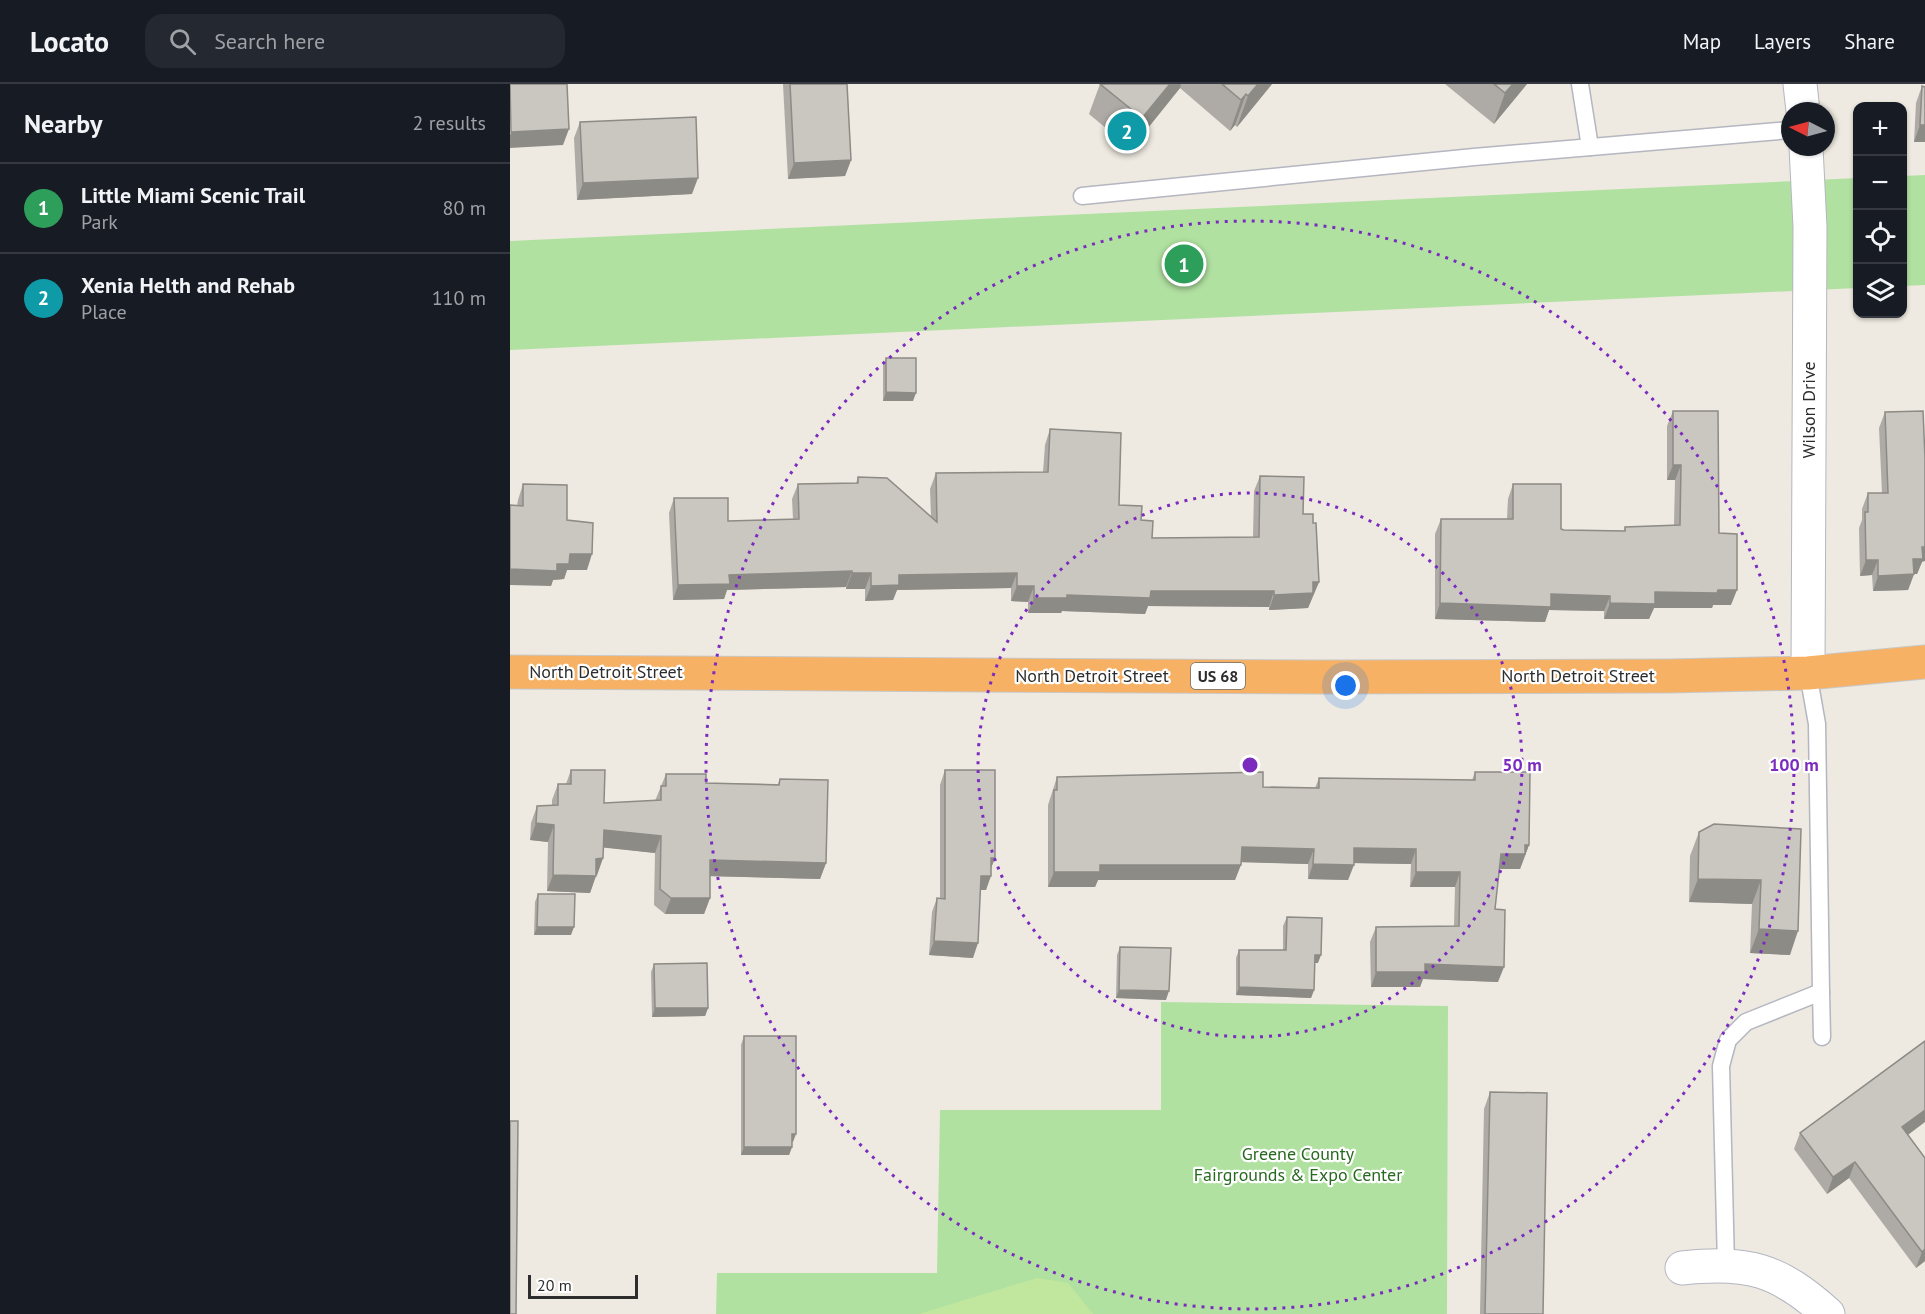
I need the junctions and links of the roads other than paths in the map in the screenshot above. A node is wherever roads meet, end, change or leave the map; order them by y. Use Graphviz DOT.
graph roads {
  1 [pos="1580,84"];
  2 [pos="1800,84"];
  3 [pos="1802,102"];
  4 [pos="1781,131"];
  5 [pos="1590,147"];
  6 [pos="1806,156"];
  7 [pos="1082,196"];
  8 [pos="1925,662"];
  9 [pos="510,672"];
  10 [pos="1808,673"];
  11 [pos="1821,992"];
  12 [pos="1822,1037"];
  13 [pos="1726,1265"];
  14 [pos="1682,1268"];
  15 [pos="1828,1314"];
  1 -- 5 [label="lane"];
  2 -- 3 [label="street"];
  4 -- 5 [label="lane"];
  5 -- 7 [label="lane"];
  6 -- 10 [label="street, Wilson Drive"];
  8 -- 10 [label="highway, North Detroit Street / US 68"];
  9 -- 10 [label="highway, North Detroit Street / US 68"];
  10 -- 11 [label="lane"];
  11 -- 12 [label="lane"];
  11 -- 13 [label="lane"];
  13 -- 14 [label="street"];
  13 -- 15 [label="street"];
}
